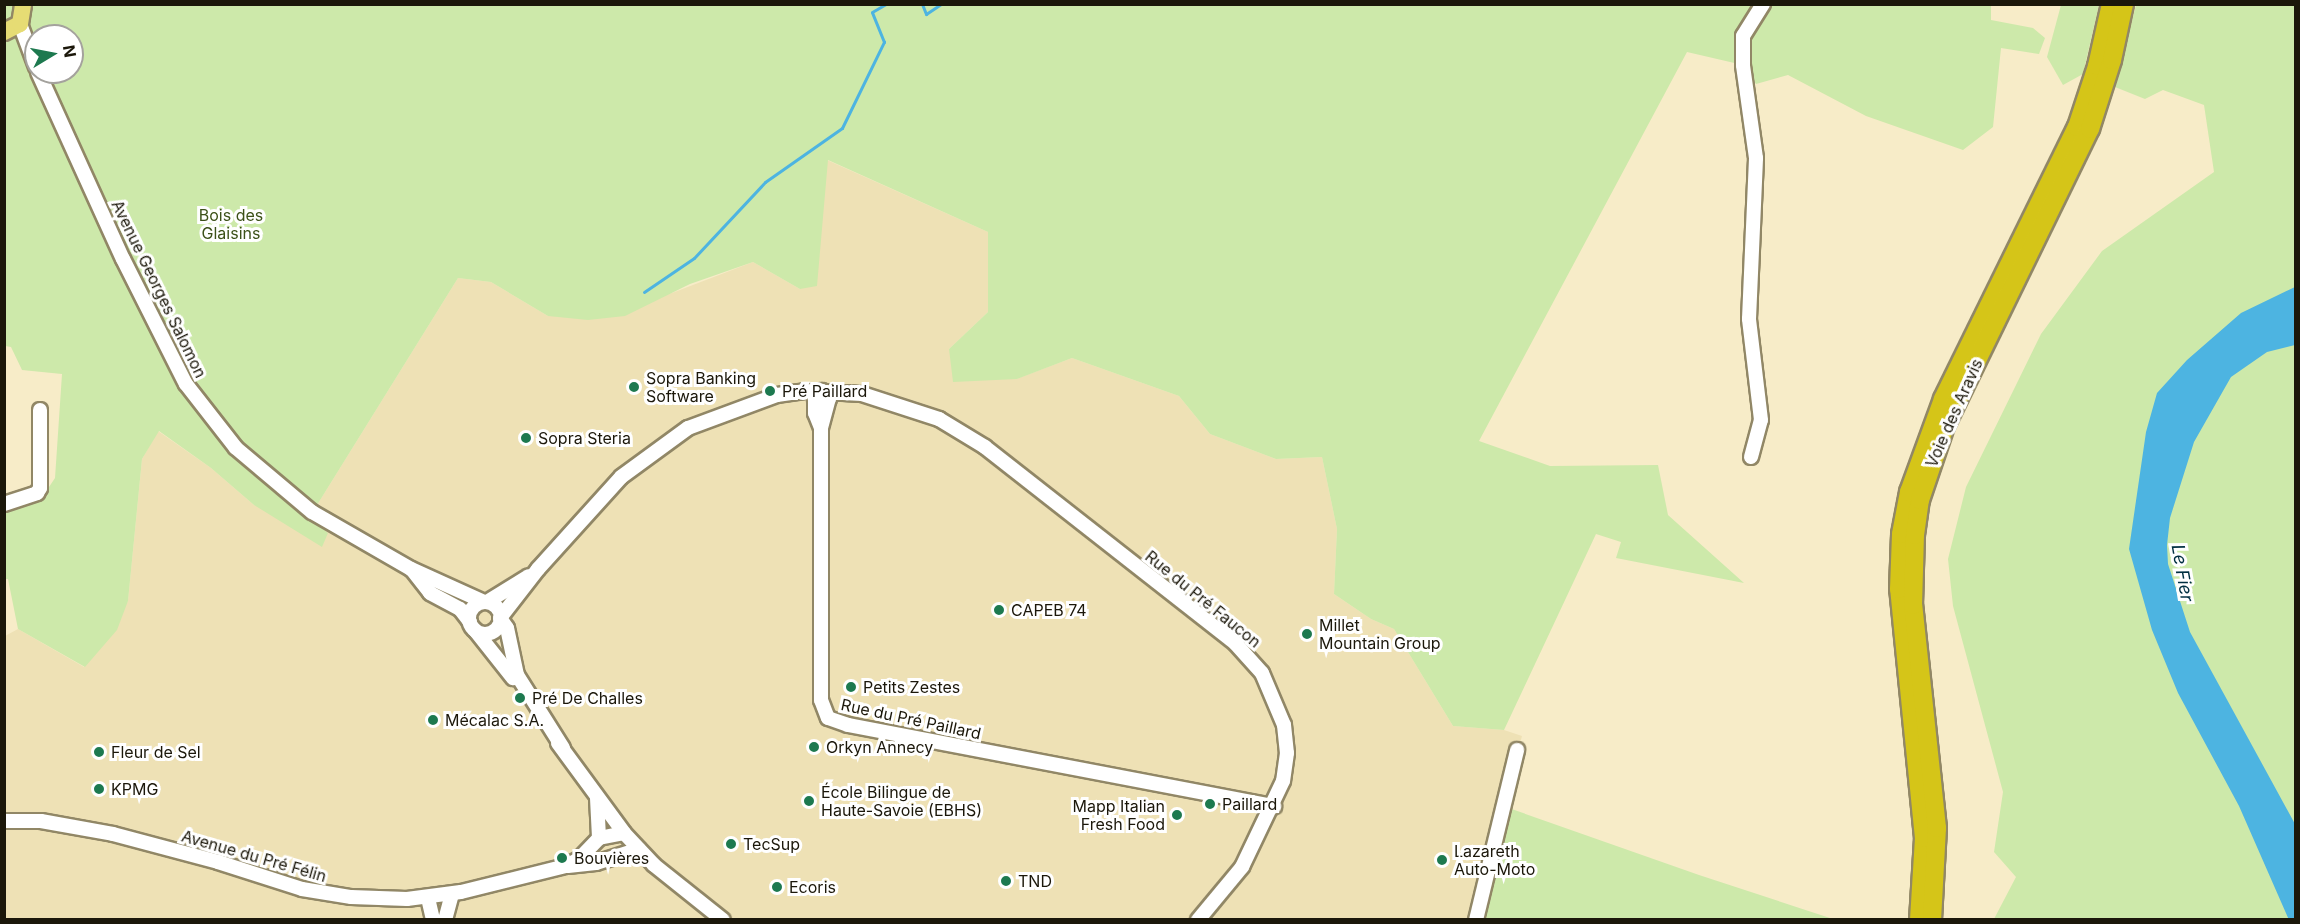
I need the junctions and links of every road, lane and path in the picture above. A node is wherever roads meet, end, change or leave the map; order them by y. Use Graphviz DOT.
graph roads {
  1 [pos="23,4"];
  2 [pos="1763,4"];
  3 [pos="2111,4"];
  4 [pos="2124,4"];
  5 [pos="11,29"];
  6 [pos="24,49"];
  7 [pos="44,84"];
  8 [pos="822,396"];
  9 [pos="40,410"];
  10 [pos="1751,457"];
  11 [pos="4,504"];
  12 [pos="411,569"];
  13 [pos="538,570"];
  14 [pos="485,602"];
  15 [pos="500,618"];
  16 [pos="472,626"];
  17 [pos="563,748"];
  18 [pos="1517,750"];
  19 [pos="597,798"];
  20 [pos="1274,806"];
  21 [pos="1923,817"];
  22 [pos="4,821"];
  23 [pos="624,833"];
  24 [pos="599,838"];
  25 [pos="639,849"];
  26 [pos="612,854"];
  27 [pos="566,866"];
  28 [pos="452,894"];
  29 [pos="428,898"];
  30 [pos="722,919"];
  31 [pos="433,920"];
  32 [pos="445,920"];
  33 [pos="1198,920"];
  34 [pos="1476,920"];
  35 [pos="1907,920"];
  36 [pos="1919,920"];
  37 [pos="1932,920"];
  1 -- 5 [label="main road"];
  2 -- 10 [label="street"];
  3 -- 21 [label="highway, Voie des Aravis"];
  4 -- 37 [label="highway, Voie des Aravis"];
  5 -- 6 [label="street, Avenue Georges Salomon"];
  7 -- 12 [label="street, Avenue Georges Salomon"];
  8 -- 13 [label="street, Rue du Pré Faucon"];
  8 -- 20 [label="street, Rue du Pré Faucon"];
  8 -- 20 [label="street, Rue du Pré Paillard"];
  9 -- 11 [label="street"];
  12 -- 14 [label="street, Avenue Georges Salomon"];
  12 -- 16 [label="street, Avenue Georges Salomon"];
  13 -- 14 [label="street, Rue du Pré Faucon"];
  13 -- 15 [label="street, Rue du Pré Faucon"];
  14 -- 15 [label="street"];
  14 -- 16 [label="street"];
  15 -- 16 [label="street"];
  15 -- 17 [label="street"];
  16 -- 17 [label="street, Avenue Georges Salomon"];
  17 -- 19 [label="street"];
  18 -- 34 [label="street"];
  19 -- 23 [label="street"];
  19 -- 24 [label="street"];
  20 -- 33 [label="street, Rue du Pré Faucon"];
  21 -- 35 [label="highway"];
  21 -- 36 [label="highway, Voie des Aravis"];
  22 -- 29 [label="street, Avenue du Pré Félin"];
  23 -- 24 [label="street"];
  23 -- 25 [label="street"];
  23 -- 26 [label="street"];
  24 -- 27 [label="street, Avenue du Pré Félin"];
  25 -- 26 [label="street, Avenue du Pré Félin"];
  25 -- 30 [label="street"];
  26 -- 27 [label="street, Avenue du Pré Félin"];
  27 -- 28 [label="street, Avenue du Pré Félin"];
  28 -- 29 [label="street, Avenue du Pré Félin"];
  28 -- 32 [label="street"];
  29 -- 31 [label="street"];
}
